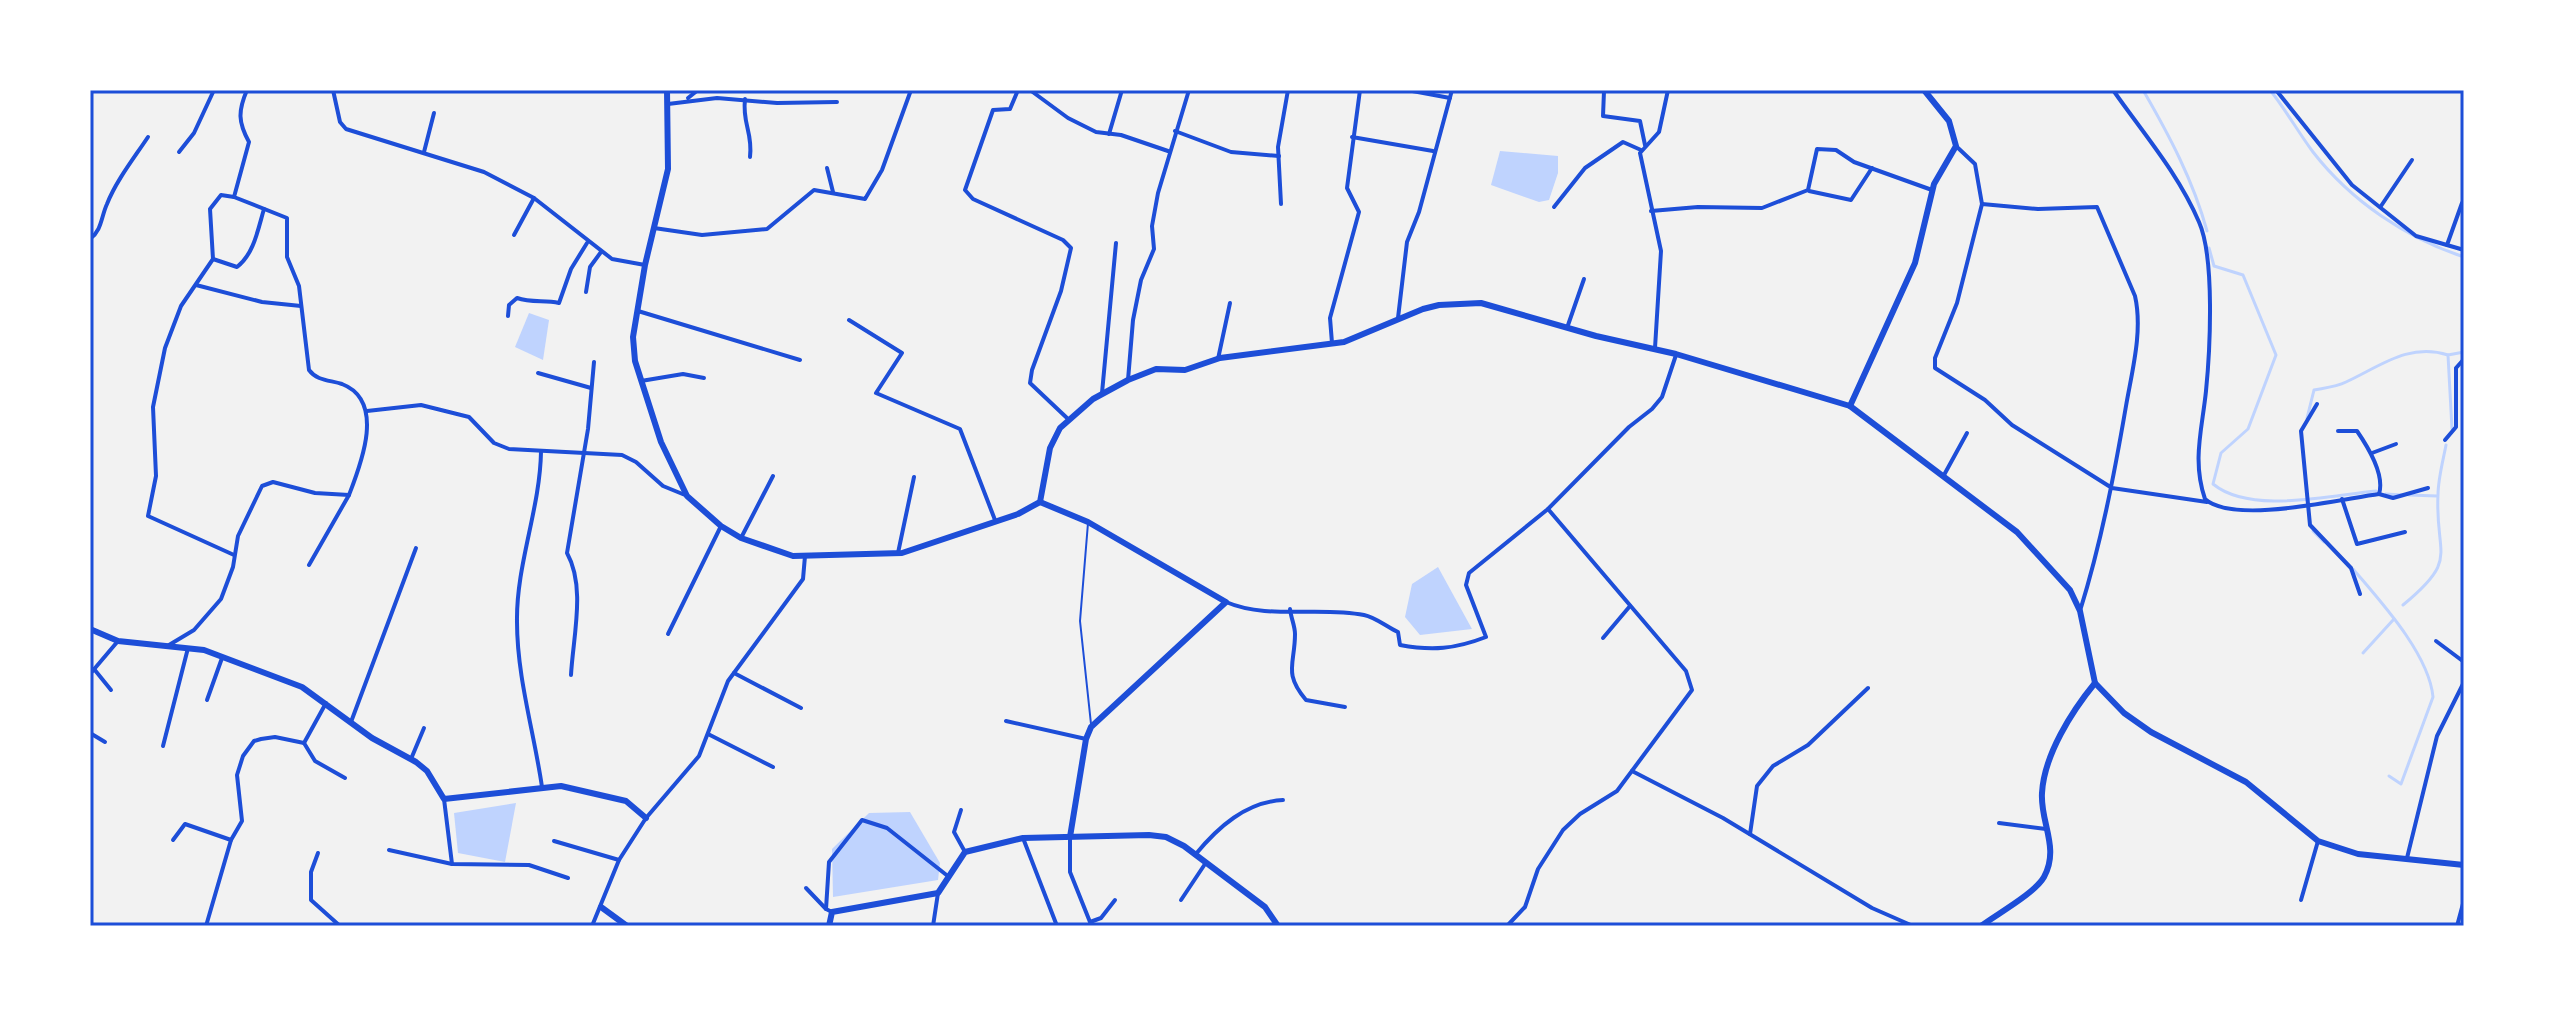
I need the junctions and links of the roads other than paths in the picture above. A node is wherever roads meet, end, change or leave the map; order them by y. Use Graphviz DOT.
graph roads {
  1 [pos="214,90"];
  2 [pos="247,90"];
  3 [pos="333,90"];
  4 [pos="667,90"];
  5 [pos="698,90"];
  6 [pos="911,90"];
  7 [pos="1018,90"];
  8 [pos="1030,90"];
  9 [pos="1122,90"];
  10 [pos="1189,90"];
  11 [pos="1288,90"];
  12 [pos="1360,90"];
  13 [pos="1407,90"];
  14 [pos="1452,90"];
  15 [pos="1604,90"];
  16 [pos="1668,90"];
  17 [pos="1924,90"];
  18 [pos="2113,90"];
  19 [pos="2276,90"];
  20 [pos="1450,98"];
  21 [pos="686,99"];
  22 [pos="745,99"];
  23 [pos="837,102"];
  24 [pos="668,104"];
  25 [pos="434,113"];
  26 [pos="1175,131"];
  27 [pos="1109,134"];
  28 [pos="148,137"];
  29 [pos="1352,137"];
  30 [pos="1956,146"];
  31 [pos="1643,147"];
  32 [pos="1169,151"];
  33 [pos="1433,151"];
  34 [pos="179,152"];
  35 [pos="424,152"];
  36 [pos="1279,156"];
  37 [pos="750,157"];
  38 [pos="2412,160"];
  39 [pos="827,168"];
  40 [pos="1872,168"];
  41 [pos="1808,190"];
  42 [pos="1932,190"];
  43 [pos="833,192"];
  44 [pos="234,197"];
  45 [pos="534,198"];
  46 [pos="2462,203"];
  47 [pos="1281,204"];
  48 [pos="1982,204"];
  49 [pos="2381,206"];
  50 [pos="1554,207"];
  51 [pos="264,209"];
  52 [pos="1651,211"];
  53 [pos="653,228"];
  54 [pos="514,235"];
  55 [pos="90,239"];
  56 [pos="587,243"];
  57 [pos="1116,243"];
  58 [pos="2447,245"];
  59 [pos="2464,250"];
  60 [pos="601,252"];
  61 [pos="213,259"];
  62 [pos="645,265"];
  63 [pos="1584,279"];
  64 [pos="196,285"];
  65 [pos="586,292"];
  66 [pos="1230,303"];
  67 [pos="301,306"];
  68 [pos="636,310"];
  69 [pos="508,316"];
  70 [pos="1398,318"];
  71 [pos="849,320"];
  72 [pos="1567,328"];
  73 [pos="1332,343"];
  74 [pos="1655,348"];
  75 [pos="1676,354"];
  76 [pos="1218,359"];
  77 [pos="2464,359"];
  78 [pos="800,360"];
  79 [pos="594,362"];
  80 [pos="538,373"];
  81 [pos="704,378"];
  82 [pos="1128,380"];
  83 [pos="641,381"];
  84 [pos="591,388"];
  85 [pos="1102,393"];
  86 [pos="2317,404"];
  87 [pos="1850,406"];
  88 [pos="367,411"];
  89 [pos="1067,418"];
  90 [pos="2338,431"];
  91 [pos="1967,433"];
  92 [pos="2445,440"];
  93 [pos="2396,444"];
  94 [pos="584,451"];
  95 [pos="541,452"];
  96 [pos="2371,454"];
  97 [pos="1944,475"];
  98 [pos="773,476"];
  99 [pos="914,477"];
  100 [pos="2112,488"];
  101 [pos="2428,488"];
  102 [pos="2379,494"];
  103 [pos="349,495"];
  104 [pos="687,496"];
  105 [pos="2342,499"];
  106 [pos="1040,502"];
  107 [pos="2207,502"];
  108 [pos="2307,505"];
  109 [pos="1548,509"];
  110 [pos="995,520"];
  111 [pos="1088,522"];
  112 [pos="721,526"];
  113 [pos="2405,532"];
  114 [pos="741,538"];
  115 [pos="416,548"];
  116 [pos="898,553"];
  117 [pos="234,555"];
  118 [pos="805,555"];
  119 [pos="309,565"];
  120 [pos="2360,594"];
  121 [pos="1226,602"];
  122 [pos="1630,606"];
  123 [pos="1290,609"];
  124 [pos="2080,611"];
  125 [pos="90,629"];
  126 [pos="668,634"];
  127 [pos="1603,638"];
  128 [pos="118,641"];
  129 [pos="2436,641"];
  130 [pos="167,646"];
  131 [pos="188,648"];
  132 [pos="222,656"];
  133 [pos="2464,662"];
  134 [pos="92,671"];
  135 [pos="734,673"];
  136 [pos="571,675"];
  137 [pos="2464,682"];
  138 [pos="2095,683"];
  139 [pos="1868,688"];
  140 [pos="111,690"];
  141 [pos="207,700"];
  142 [pos="326,703"];
  143 [pos="1345,707"];
  144 [pos="801,708"];
  145 [pos="1006,721"];
  146 [pos="351,722"];
  147 [pos="1091,727"];
  148 [pos="424,728"];
  149 [pos="90,733"];
  150 [pos="708,734"];
  151 [pos="1086,739"];
  152 [pos="105,742"];
  153 [pos="304,743"];
  154 [pos="163,746"];
  155 [pos="411,759"];
  156 [pos="773,767"];
  157 [pos="1632,771"];
  158 [pos="345,778"];
  159 [pos="542,787"];
  160 [pos="444,799"];
  161 [pos="1283,800"];
  162 [pos="961,810"];
  163 [pos="646,818"];
  164 [pos="1999,823"];
  165 [pos="2049,830"];
  166 [pos="1750,834"];
  167 [pos="1070,837"];
  168 [pos="1023,838"];
  169 [pos="173,840"];
  170 [pos="231,840"];
  171 [pos="554,841"];
  172 [pos="2318,841"];
  173 [pos="389,850"];
  174 [pos="965,852"];
  175 [pos="318,853"];
  176 [pos="1195,855"];
  177 [pos="619,860"];
  178 [pos="2407,860"];
  179 [pos="452,864"];
  180 [pos="1205,864"];
  181 [pos="2464,865"];
  182 [pos="949,877"];
  183 [pos="568,878"];
  184 [pos="806,888"];
  185 [pos="938,893"];
  186 [pos="1115,900"];
  187 [pos="1181,900"];
  188 [pos="2301,900"];
  189 [pos="2464,900"];
  190 [pos="601,907"];
  191 [pos="829,910"];
  192 [pos="2462,916"];
  193 [pos="206,926"];
  194 [pos="340,926"];
  195 [pos="592,926"];
  196 [pos="627,926"];
  197 [pos="829,926"];
  198 [pos="933,926"];
  199 [pos="1057,926"];
  200 [pos="1278,926"];
  201 [pos="1507,926"];
  202 [pos="1913,926"];
  203 [pos="1981,926"];
  204 [pos="2457,926"];
  1 -- 34 [label="street"];
  2 -- 44 [label="street"];
  3 -- 35 [label="street"];
  4 -- 24 [label="main road"];
  5 -- 21 [label="street"];
  6 -- 43 [label="street"];
  7 -- 89 [label="street"];
  8 -- 27 [label="street"];
  9 -- 27 [label="street"];
  10 -- 26 [label="street"];
  11 -- 36 [label="street"];
  12 -- 29 [label="street"];
  13 -- 20 [label="street"];
  14 -- 20 [label="street"];
  15 -- 31 [label="street"];
  16 -- 31 [label="street"];
  17 -- 30 [label="main road"];
  18 -- 107 [label="street"];
  19 -- 49 [label="street"];
  20 -- 33 [label="street"];
  21 -- 22 [label="street"];
  21 -- 24 [label="street"];
  22 -- 23 [label="street"];
  22 -- 37 [label="street"];
  24 -- 53 [label="main road"];
  25 -- 35 [label="street"];
  26 -- 32 [label="street"];
  26 -- 36 [label="street"];
  27 -- 32 [label="street"];
  28 -- 55 [label="street"];
  29 -- 33 [label="street"];
  29 -- 73 [label="street"];
  30 -- 42 [label="main road"];
  30 -- 48 [label="street"];
  31 -- 50 [label="street"];
  31 -- 52 [label="street"];
  32 -- 82 [label="street"];
  33 -- 70 [label="street"];
  35 -- 45 [label="street"];
  36 -- 47 [label="street"];
  38 -- 49 [label="street"];
  39 -- 43 [label="street"];
  40 -- 41 [label="street"];
  40 -- 41 [label="street"];
  40 -- 42 [label="street"];
  41 -- 52 [label="street"];
  42 -- 87 [label="main road"];
  43 -- 53 [label="street"];
  44 -- 51 [label="street"];
  44 -- 61 [label="street"];
  45 -- 54 [label="street"];
  45 -- 56 [label="street"];
  46 -- 58 [label="street"];
  48 -- 100 [label="street"];
  48 -- 100 [label="street"];
  49 -- 58 [label="street"];
  51 -- 61 [label="street"];
  51 -- 67 [label="street"];
  52 -- 74 [label="street"];
  53 -- 62 [label="main road"];
  56 -- 60 [label="street"];
  56 -- 69 [label="street"];
  57 -- 85 [label="street"];
  58 -- 59 [label="street"];
  60 -- 62 [label="street"];
  60 -- 65 [label="street"];
  61 -- 64 [label="street"];
  62 -- 68 [label="main road"];
  63 -- 72 [label="street"];
  64 -- 67 [label="street"];
  64 -- 117 [label="street"];
  66 -- 76 [label="street"];
  67 -- 88 [label="street"];
  68 -- 78 [label="street"];
  68 -- 83 [label="main road"];
  70 -- 72 [label="main road"];
  70 -- 73 [label="main road"];
  71 -- 110 [label="street"];
  72 -- 74 [label="main road"];
  73 -- 76 [label="main road"];
  74 -- 75 [label="main road"];
  75 -- 87 [label="main road"];
  75 -- 109 [label="street"];
  76 -- 82 [label="main road"];
  77 -- 92 [label="street"];
  79 -- 84 [label="street"];
  80 -- 84 [label="street"];
  81 -- 83 [label="street"];
  82 -- 85 [label="main road"];
  83 -- 104 [label="main road"];
  84 -- 94 [label="street"];
  85 -- 89 [label="main road"];
  86 -- 108 [label="street"];
  87 -- 97 [label="main road"];
  88 -- 95 [label="street"];
  88 -- 103 [label="street"];
  89 -- 106 [label="main road"];
  90 -- 96 [label="street"];
  91 -- 97 [label="street"];
  93 -- 96 [label="street"];
  94 -- 95 [label="street"];
  94 -- 104 [label="street"];
  94 -- 136 [label="street"];
  95 -- 159 [label="street"];
  96 -- 102 [label="street"];
  97 -- 124 [label="main road"];
  98 -- 114 [label="street"];
  99 -- 116 [label="street"];
  100 -- 107 [label="street"];
  100 -- 124 [label="street"];
  101 -- 102 [label="street"];
  102 -- 105 [label="street"];
  103 -- 117 [label="street"];
  103 -- 119 [label="street"];
  104 -- 112 [label="main road"];
  105 -- 108 [label="street"];
  105 -- 113 [label="street"];
  106 -- 110 [label="main road"];
  106 -- 111 [label="main road"];
  107 -- 108 [label="street"];
  108 -- 120 [label="street"];
  109 -- 122 [label="street"];
  109 -- 123 [label="street"];
  110 -- 116 [label="main road"];
  111 -- 121 [label="main road"];
  111 -- 147 [label="lane"];
  112 -- 114 [label="main road"];
  112 -- 126 [label="street"];
  114 -- 118 [label="main road"];
  115 -- 146 [label="street"];
  116 -- 118 [label="main road"];
  117 -- 130 [label="street"];
  118 -- 135 [label="street"];
  121 -- 123 [label="street"];
  121 -- 147 [label="main road"];
  122 -- 127 [label="street"];
  122 -- 157 [label="street"];
  123 -- 143 [label="street"];
  124 -- 138 [label="main road"];
  125 -- 128 [label="main road"];
  128 -- 130 [label="main road"];
  128 -- 134 [label="street"];
  129 -- 133 [label="street"];
  130 -- 131 [label="main road"];
  131 -- 132 [label="main road"];
  131 -- 154 [label="street"];
  132 -- 141 [label="street"];
  132 -- 142 [label="main road"];
  134 -- 140 [label="street"];
  135 -- 144 [label="street"];
  135 -- 150 [label="street"];
  137 -- 178 [label="street"];
  138 -- 165 [label="main road"];
  138 -- 172 [label="main road"];
  139 -- 166 [label="street"];
  142 -- 146 [label="main road"];
  142 -- 153 [label="street"];
  145 -- 151 [label="street"];
  146 -- 155 [label="main road"];
  147 -- 151 [label="main road"];
  148 -- 155 [label="street"];
  149 -- 152 [label="street"];
  150 -- 156 [label="street"];
  150 -- 163 [label="street"];
  151 -- 167 [label="main road"];
  153 -- 158 [label="street"];
  153 -- 170 [label="street"];
  155 -- 160 [label="main road"];
  157 -- 166 [label="street"];
  157 -- 201 [label="street"];
  159 -- 160 [label="main road"];
  159 -- 163 [label="main road"];
  160 -- 179 [label="street"];
  161 -- 176 [label="street"];
  162 -- 174 [label="street"];
  163 -- 177 [label="street"];
  164 -- 165 [label="street"];
  165 -- 203 [label="main road"];
  166 -- 202 [label="street"];
  167 -- 168 [label="main road"];
  167 -- 176 [label="main road"];
  167 -- 186 [label="street"];
  168 -- 174 [label="main road"];
  168 -- 199 [label="street"];
  169 -- 170 [label="street"];
  170 -- 193 [label="street"];
  171 -- 177 [label="street"];
  172 -- 178 [label="main road"];
  172 -- 188 [label="street"];
  173 -- 179 [label="street"];
  174 -- 182 [label="main road"];
  175 -- 194 [label="street"];
  176 -- 180 [label="main road"];
  177 -- 190 [label="street"];
  178 -- 181 [label="main road"];
  179 -- 183 [label="street"];
  180 -- 187 [label="street"];
  180 -- 200 [label="main road"];
  182 -- 185 [label="main road"];
  182 -- 191 [label="street"];
  184 -- 191 [label="street"];
  185 -- 191 [label="main road"];
  185 -- 198 [label="street"];
  189 -- 192 [label="street"];
  190 -- 195 [label="street"];
  190 -- 196 [label="main road"];
  191 -- 197 [label="main road"];
  192 -- 204 [label="street"];
}
